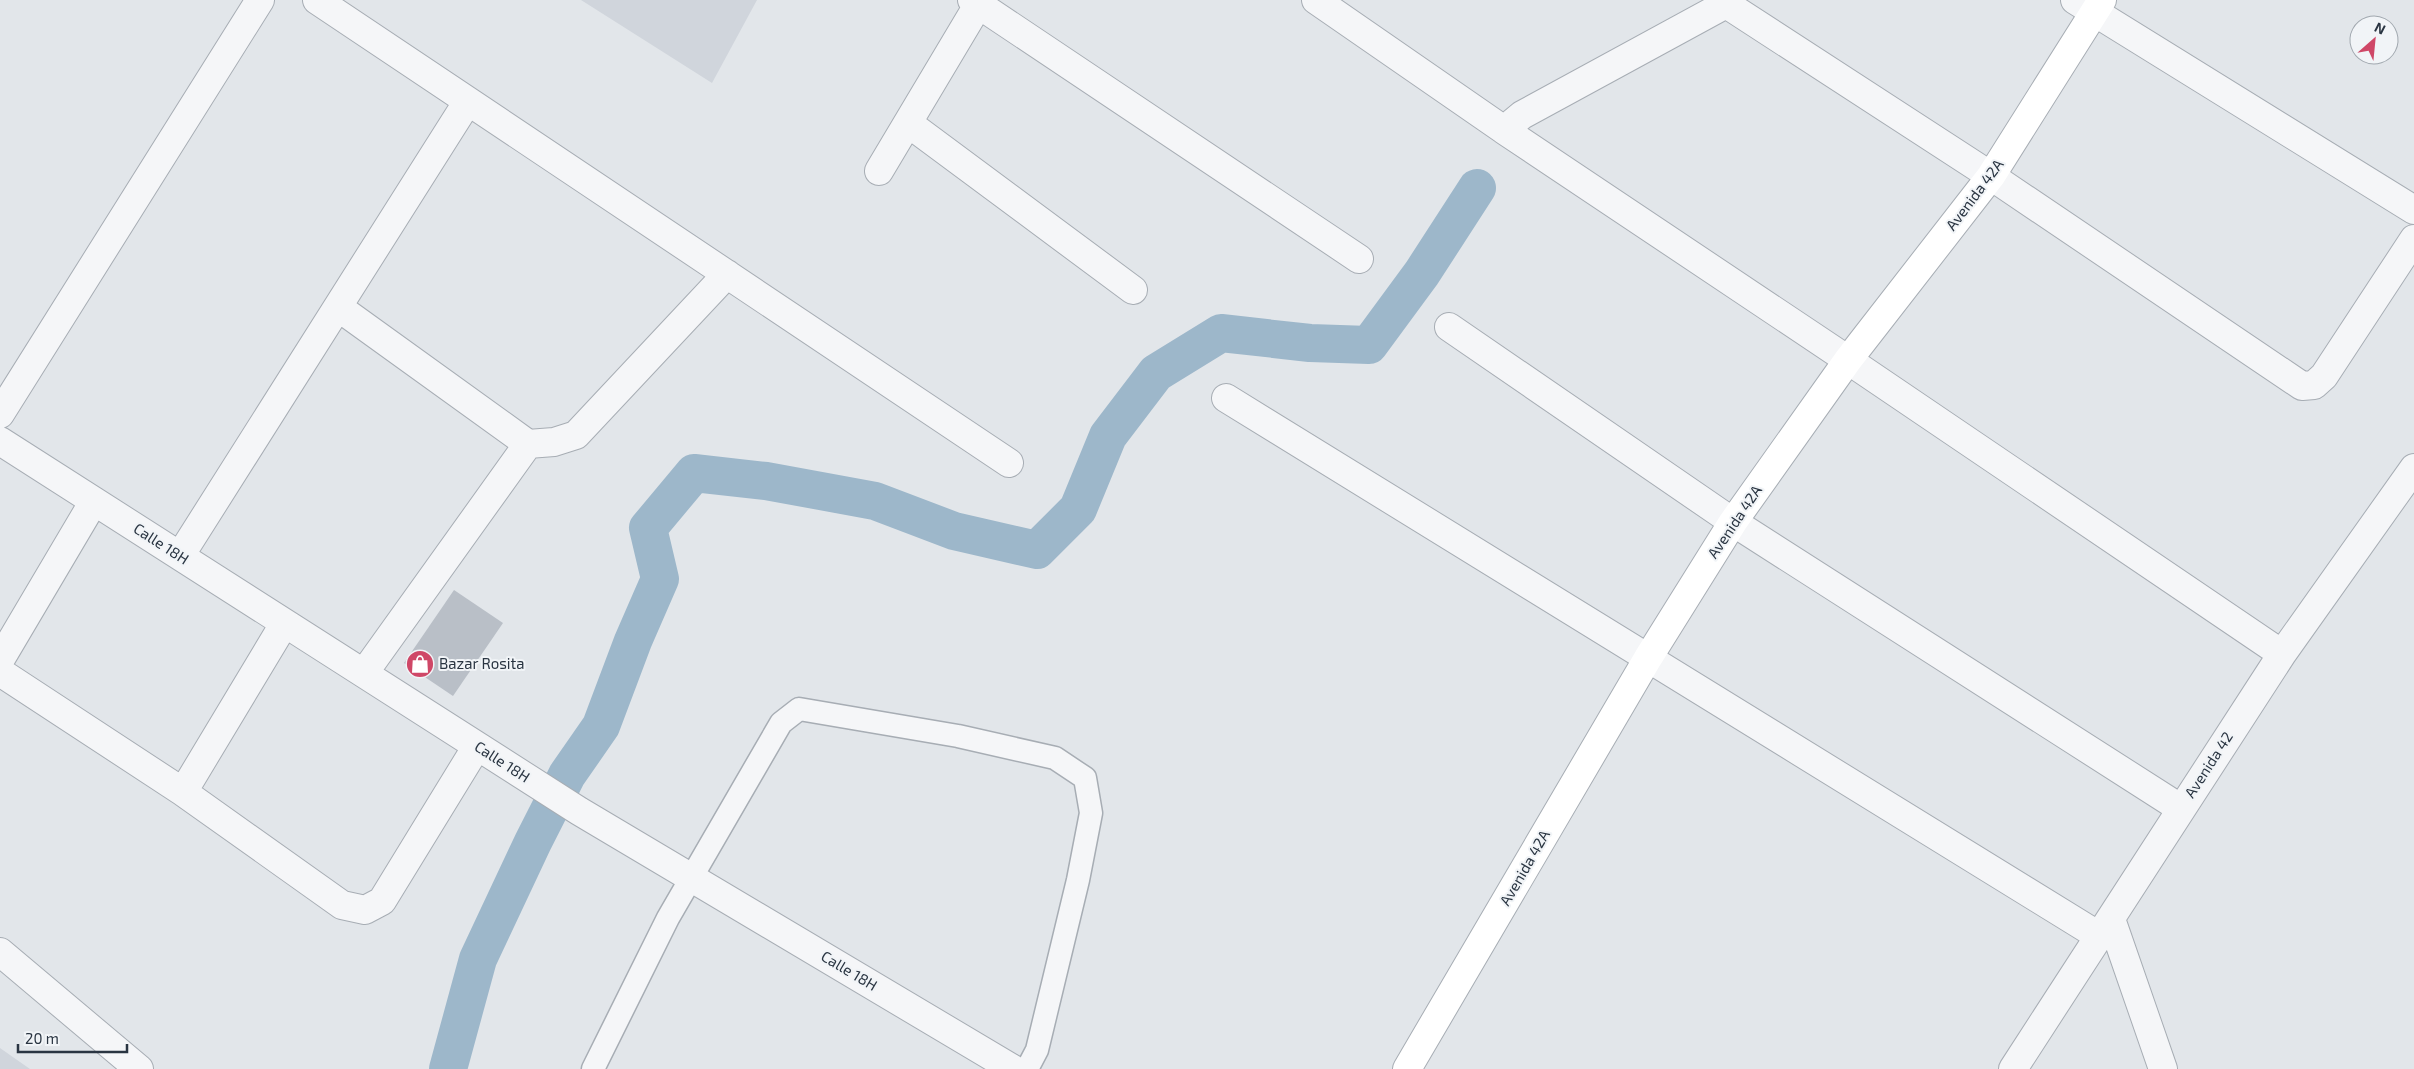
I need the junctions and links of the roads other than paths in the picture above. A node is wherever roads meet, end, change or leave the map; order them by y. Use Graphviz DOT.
graph roads {
  1 [pos="260,0"];
  2 [pos="317,0"];
  3 [pos="1316,0"];
  4 [pos="977,1"];
  5 [pos="1723,2"];
  6 [pos="2090,4"];
  7 [pos="468,101"];
  8 [pos="908,123"];
  9 [pos="1504,130"];
  10 [pos="879,171"];
  11 [pos="1991,176"];
  12 [pos="2414,210"];
  13 [pos="2414,238"];
  14 [pos="1359,259"];
  15 [pos="727,274"];
  16 [pos="1133,290"];
  17 [pos="338,307"];
  18 [pos="1449,327"];
  19 [pos="1848,360"];
  20 [pos="1226,398"];
  21 [pos="0,414"];
  22 [pos="0,441"];
  23 [pos="528,444"];
  24 [pos="1009,463"];
  25 [pos="2414,468"];
  26 [pos="94,502"];
  27 [pos="1733,522"];
  28 [pos="180,556"];
  29 [pos="284,624"];
  30 [pos="2282,654"];
  31 [pos="1648,658"];
  32 [pos="0,660"];
  33 [pos="0,672"];
  34 [pos="364,673"];
  35 [pos="477,746"];
  36 [pos="183,792"];
  37 [pos="2180,808"];
  38 [pos="692,878"];
  39 [pos="2105,927"];
  40 [pos="0,952"];
  41 [pos="139,1069"];
  42 [pos="593,1069"];
  43 [pos="1013,1069"];
  44 [pos="1027,1069"];
  45 [pos="1407,1069"];
  46 [pos="2013,1069"];
  47 [pos="2163,1069"];
  1 -- 21 [label="street"];
  2 -- 7 [label="street"];
  3 -- 9 [label="street"];
  4 -- 8 [label="street"];
  4 -- 14 [label="street"];
  5 -- 9 [label="street"];
  5 -- 11 [label="street"];
  6 -- 11 [label="street, Avenida 42A"];
  6 -- 12 [label="street"];
  7 -- 15 [label="street"];
  7 -- 17 [label="street"];
  8 -- 10 [label="street"];
  8 -- 16 [label="street"];
  9 -- 19 [label="street"];
  11 -- 13 [label="street"];
  11 -- 19 [label="street, Avenida 42A"];
  15 -- 23 [label="street"];
  15 -- 24 [label="street"];
  17 -- 23 [label="street"];
  17 -- 28 [label="street"];
  18 -- 27 [label="street"];
  19 -- 27 [label="street, Avenida 42A"];
  19 -- 30 [label="street"];
  20 -- 31 [label="street"];
  22 -- 26 [label="street, Calle 18H"];
  23 -- 34 [label="street"];
  25 -- 30 [label="street, Avenida 42"];
  26 -- 28 [label="street, Calle 18H"];
  26 -- 32 [label="street"];
  27 -- 31 [label="street, Avenida 42A"];
  27 -- 37 [label="street"];
  28 -- 29 [label="street, Calle 18H"];
  29 -- 34 [label="street, Calle 18H"];
  29 -- 36 [label="street"];
  30 -- 37 [label="street, Avenida 42"];
  31 -- 39 [label="street"];
  31 -- 45 [label="street, Avenida 42A"];
  33 -- 36 [label="street"];
  34 -- 35 [label="street, Calle 18H"];
  35 -- 36 [label="street"];
  35 -- 38 [label="street, Calle 18H"];
  37 -- 39 [label="street, Avenida 42"];
  38 -- 42 [label="lane"];
  38 -- 43 [label="street, Calle 18H"];
  38 -- 44 [label="lane"];
  39 -- 46 [label="street, Avenida 42"];
  39 -- 47 [label="street"];
  40 -- 41 [label="street"];
}
